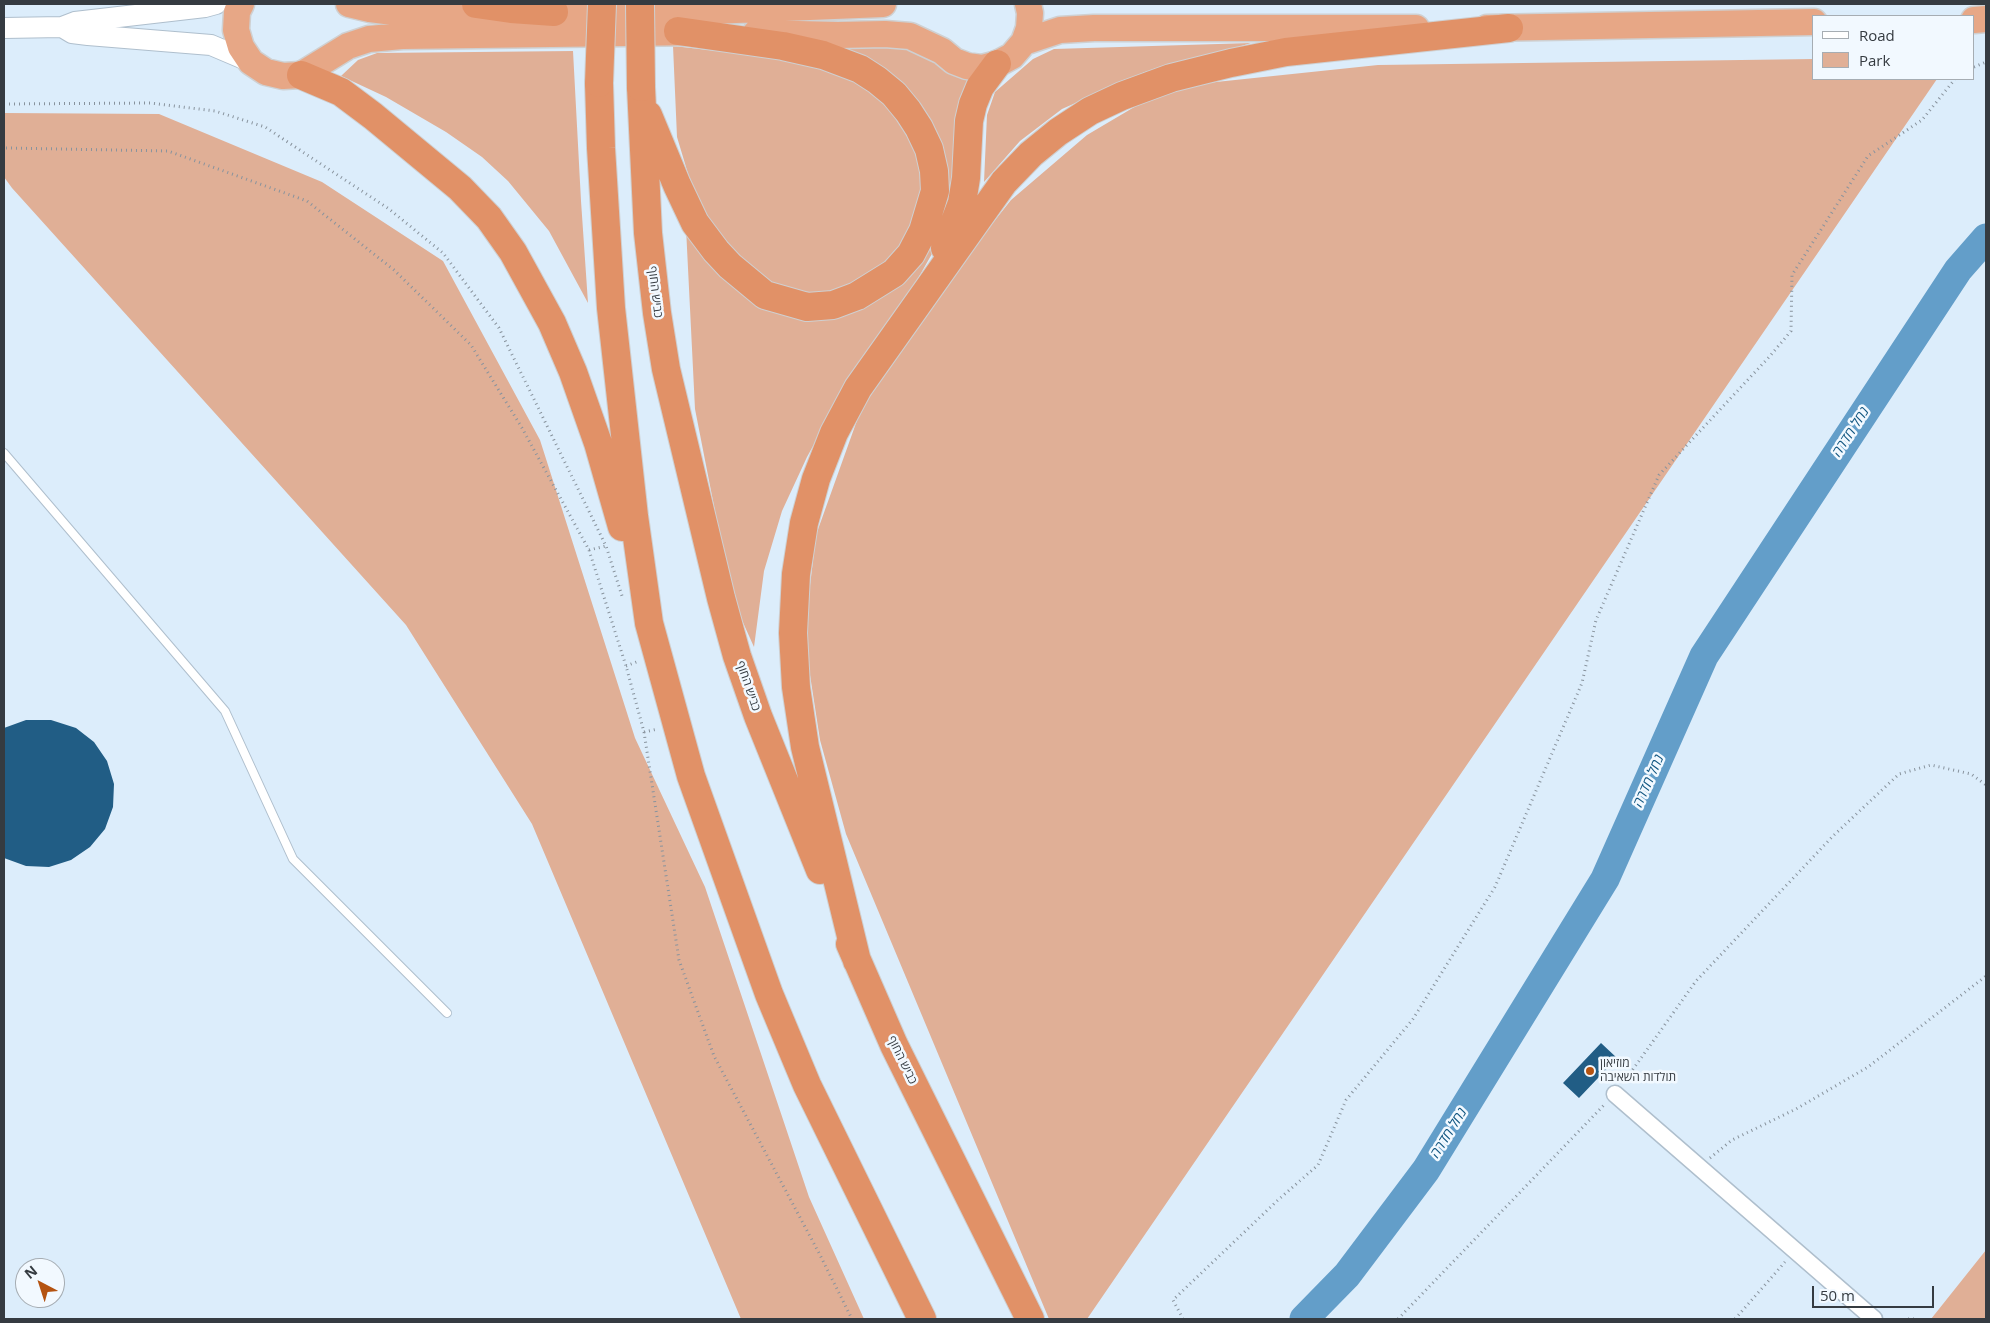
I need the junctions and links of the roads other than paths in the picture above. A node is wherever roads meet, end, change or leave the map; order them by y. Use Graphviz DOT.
graph roads {
  1 [pos="216,4"];
  2 [pos="241,4"];
  3 [pos="349,4"];
  4 [pos="476,4"];
  5 [pos="602,4"];
  6 [pos="640,4"];
  7 [pos="882,4"];
  8 [pos="1028,4"];
  9 [pos="554,12"];
  10 [pos="1812,22"];
  11 [pos="4,28"];
  12 [pos="62,28"];
  13 [pos="1509,28"];
  14 [pos="678,31"];
  15 [pos="1024,42"];
  16 [pos="251,62"];
  17 [pos="997,64"];
  18 [pos="301,75"];
  19 [pos="641,92"];
  20 [pos="904,324"];
  21 [pos="4,454"];
  22 [pos="649,623"];
  23 [pos="857,961"];
  24 [pos="447,1013"];
  25 [pos="1615,1094"];
  26 [pos="922,1319"];
  27 [pos="1030,1319"];
  28 [pos="1874,1319"];
  1 -- 12 [label="street"];
  2 -- 16 [label="highway"];
  3 -- 9 [label="highway"];
  4 -- 9 [label="highway"];
  5 -- 22 [label="highway, bridge"];
  6 -- 19 [label="highway, כביש החוף, bridge"];
  7 -- 9 [label="highway"];
  8 -- 15 [label="highway"];
  10 -- 13 [label="highway"];
  11 -- 12 [label="street"];
  12 -- 16 [label="street"];
  13 -- 15 [label="highway"];
  13 -- 20 [label="highway"];
  14 -- 17 [label="highway"];
  14 -- 18 [label="highway"];
  14 -- 19 [label="highway"];
  15 -- 17 [label="highway"];
  16 -- 18 [label="highway"];
  17 -- 20 [label="highway"];
  18 -- 22 [label="highway"];
  19 -- 23 [label="highway, כביש החוף"];
  20 -- 23 [label="highway"];
  21 -- 24 [label="lane"];
  22 -- 26 [label="highway"];
  23 -- 27 [label="highway, כביש החוף"];
  25 -- 28 [label="street"];
}
